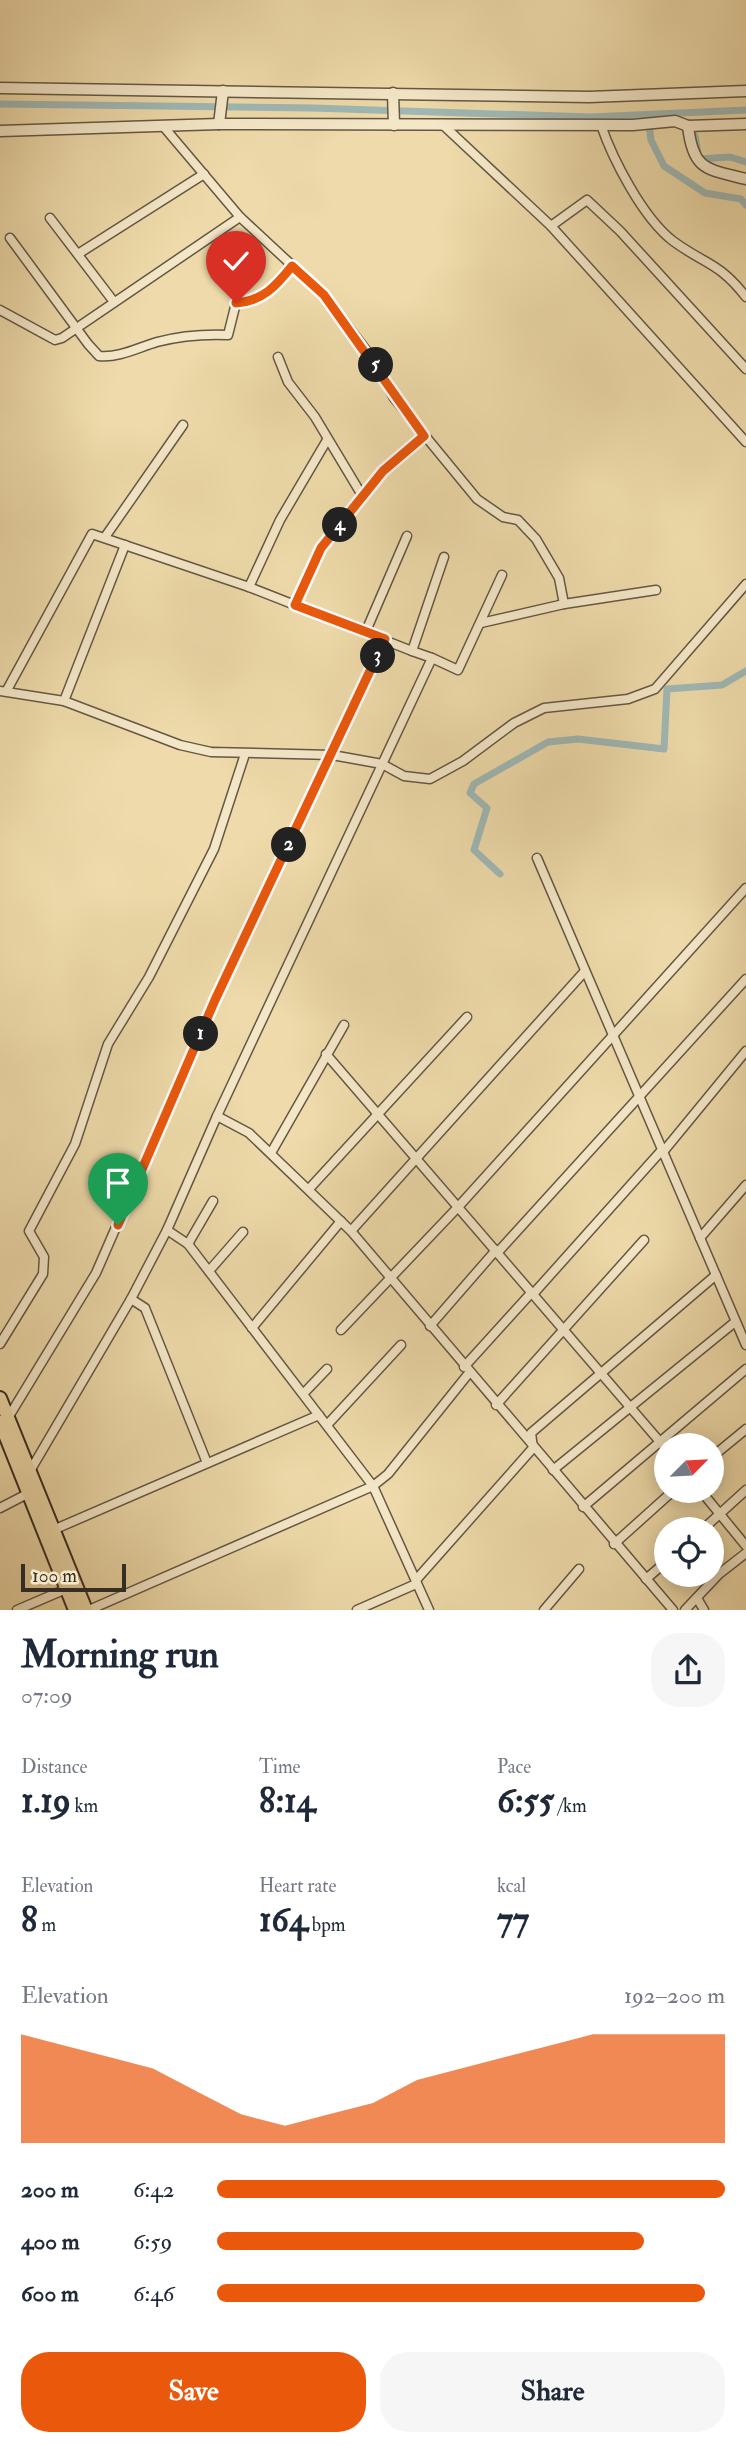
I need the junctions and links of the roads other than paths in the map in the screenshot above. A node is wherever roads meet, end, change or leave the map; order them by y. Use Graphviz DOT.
graph roads {
  1 [pos="0,88"];
  2 [pos="223,91"];
  3 [pos="746,91"];
  4 [pos="393,93"];
  5 [pos="219,124"];
  6 [pos="442,124"];
  7 [pos="746,124"];
  8 [pos="394,125"];
  9 [pos="601,125"];
  10 [pos="163,126"];
  11 [pos="688,126"];
  12 [pos="0,131"];
  13 [pos="204,174"];
  14 [pos="746,179"];
  15 [pos="240,217"];
  16 [pos="50,218"];
  17 [pos="551,226"];
  18 [pos="10,238"];
  19 [pos="78,254"];
  20 [pos="292,266"];
  21 [pos="746,297"];
  22 [pos="114,302"];
  23 [pos="0,310"];
  24 [pos="78,327"];
  25 [pos="278,356"];
  26 [pos="746,369"];
  27 [pos="183,425"];
  28 [pos="424,436"];
  29 [pos="327,440"];
  30 [pos="746,442"];
  31 [pos="363,497"];
  32 [pos="407,536"];
  33 [pos="105,537"];
  34 [pos="125,545"];
  35 [pos="444,556"];
  36 [pos="502,575"];
  37 [pos="746,584"];
  38 [pos="249,587"];
  39 [pos="656,590"];
  40 [pos="564,604"];
  41 [pos="295,605"];
  42 [pos="481,623"];
  43 [pos="366,631"];
  44 [pos="385,639"];
  45 [pos="412,651"];
  46 [pos="432,658"];
  47 [pos="3,690"];
  48 [pos="64,701"];
  49 [pos="245,754"];
  50 [pos="332,755"];
  51 [pos="382,764"];
  52 [pos="537,858"];
  53 [pos="746,888"];
  54 [pos="585,971"];
  55 [pos="746,979"];
  56 [pos="467,1017"];
  57 [pos="344,1025"];
  58 [pos="611,1036"];
  59 [pos="746,1051"];
  60 [pos="326,1054"];
  61 [pos="639,1097"];
  62 [pos="376,1113"];
  63 [pos="217,1116"];
  64 [pos="662,1151"];
  65 [pos="271,1153"];
  66 [pos="418,1159"];
  67 [pos="746,1185"];
  68 [pos="309,1189"];
  69 [pos="213,1201"];
  70 [pos="459,1206"];
  71 [pos="341,1221"];
  72 [pos="167,1230"];
  73 [pos="351,1231"];
  74 [pos="243,1232"];
  75 [pos="700,1238"];
  76 [pos="644,1240"];
  77 [pos="188,1244"];
  78 [pos="497,1251"];
  79 [pos="209,1271"];
  80 [pos="716,1275"];
  81 [pos="390,1279"];
  82 [pos="533,1293"];
  83 [pos="131,1299"];
  84 [pos="736,1322"];
  85 [pos="430,1326"];
  86 [pos="252,1328"];
  87 [pos="341,1330"];
  88 [pos="566,1331"];
  89 [pos="0,1344"];
  90 [pos="401,1345"];
  91 [pos="746,1345"];
  92 [pos="327,1369"];
  93 [pos="746,1369"];
  94 [pos="466,1370"];
  95 [pos="601,1373"];
  96 [pos="304,1393"];
  97 [pos="0,1398"];
  98 [pos="496,1405"];
  99 [pos="631,1405"];
  100 [pos="320,1415"];
  101 [pos="4,1420"];
  102 [pos="327,1425"];
  103 [pos="746,1429"];
  104 [pos="670,1433"];
  105 [pos="654,1434"];
  106 [pos="654,1446"];
  107 [pos="724,1447"];
  108 [pos="533,1448"];
  109 [pos="207,1463"];
  110 [pos="553,1470"];
  111 [pos="30,1471"];
  112 [pos="373,1486"];
  113 [pos="746,1490"];
  114 [pos="29,1493"];
  115 [pos="660,1503"];
  116 [pos="712,1503"];
  117 [pos="583,1507"];
  118 [pos="0,1508"];
  119 [pos="721,1513"];
  120 [pos="717,1517"];
  121 [pos="53,1531"];
  122 [pos="614,1544"];
  123 [pos="746,1546"];
  124 [pos="746,1553"];
  125 [pos="579,1569"];
  126 [pos="654,1572"];
  127 [pos="646,1579"];
  128 [pos="416,1582"];
  129 [pos="66,1589"];
  130 [pos="697,1598"];
  131 [pos="17,1609"];
  132 [pos="75,1609"];
  133 [pos="87,1609"];
  134 [pos="357,1609"];
  135 [pos="429,1609"];
  136 [pos="544,1609"];
  137 [pos="673,1609"];
  138 [pos="685,1609"];
  139 [pos="704,1609"];
  1 -- 2 [label="street"];
  2 -- 4 [label="street"];
  2 -- 5 [label="street"];
  3 -- 4 [label="street"];
  4 -- 8 [label="street"];
  5 -- 8 [label="street"];
  5 -- 10 [label="street"];
  6 -- 8 [label="street"];
  6 -- 9 [label="street"];
  6 -- 17 [label="street"];
  7 -- 11 [label="street"];
  9 -- 11 [label="street"];
  9 -- 21 [label="street"];
  10 -- 12 [label="street"];
  10 -- 13 [label="street"];
  11 -- 14 [label="street"];
  13 -- 15 [label="street"];
  13 -- 19 [label="street"];
  15 -- 20 [label="street"];
  15 -- 22 [label="street"];
  16 -- 19 [label="street"];
  17 -- 26 [label="street"];
  17 -- 30 [label="street"];
  18 -- 24 [label="street"];
  19 -- 22 [label="street"];
  20 -- 24 [label="street"];
  20 -- 28 [label="street"];
  22 -- 24 [label="street"];
  23 -- 24 [label="street"];
  25 -- 29 [label="street"];
  27 -- 33 [label="street"];
  28 -- 31 [label="street"];
  28 -- 40 [label="street"];
  29 -- 31 [label="street"];
  29 -- 38 [label="street"];
  31 -- 41 [label="street"];
  32 -- 43 [label="street"];
  33 -- 34 [label="street"];
  33 -- 47 [label="street"];
  34 -- 38 [label="street"];
  34 -- 48 [label="street"];
  35 -- 45 [label="street"];
  36 -- 42 [label="street"];
  37 -- 51 [label="street"];
  38 -- 41 [label="street"];
  39 -- 40 [label="street"];
  40 -- 42 [label="street"];
  41 -- 43 [label="street"];
  42 -- 46 [label="street"];
  43 -- 44 [label="street"];
  44 -- 45 [label="street"];
  44 -- 50 [label="street"];
  45 -- 46 [label="street"];
  46 -- 51 [label="street"];
  47 -- 48 [label="street"];
  48 -- 49 [label="street"];
  49 -- 50 [label="street"];
  49 -- 89 [label="street"];
  50 -- 51 [label="street"];
  50 -- 101 [label="street"];
  51 -- 63 [label="street"];
  52 -- 54 [label="street"];
  53 -- 58 [label="street"];
  54 -- 58 [label="street"];
  54 -- 66 [label="street"];
  55 -- 61 [label="street"];
  56 -- 62 [label="street"];
  57 -- 60 [label="street"];
  58 -- 61 [label="street"];
  58 -- 70 [label="street"];
  59 -- 64 [label="street"];
  60 -- 62 [label="street"];
  60 -- 65 [label="street"];
  61 -- 64 [label="street"];
  61 -- 78 [label="street"];
  62 -- 66 [label="street"];
  62 -- 68 [label="street"];
  63 -- 65 [label="street"];
  63 -- 72 [label="street"];
  64 -- 75 [label="street"];
  64 -- 82 [label="street"];
  65 -- 68 [label="street"];
  66 -- 70 [label="street"];
  66 -- 73 [label="street"];
  67 -- 75 [label="street"];
  68 -- 71 [label="street"];
  69 -- 77 [label="street"];
  70 -- 78 [label="street"];
  70 -- 81 [label="street"];
  71 -- 73 [label="street"];
  71 -- 86 [label="street"];
  72 -- 77 [label="street"];
  72 -- 83 [label="street"];
  73 -- 81 [label="street"];
  74 -- 79 [label="street"];
  75 -- 80 [label="street"];
  76 -- 88 [label="street"];
  77 -- 79 [label="street"];
  78 -- 82 [label="street"];
  78 -- 85 [label="street"];
  79 -- 86 [label="street"];
  80 -- 84 [label="street"];
  80 -- 95 [label="street"];
  81 -- 85 [label="street"];
  81 -- 87 [label="street"];
  82 -- 88 [label="street"];
  82 -- 94 [label="street"];
  83 -- 109 [label="street"];
  83 -- 111 [label="street"];
  84 -- 91 [label="street"];
  84 -- 99 [label="street"];
  85 -- 94 [label="street"];
  86 -- 96 [label="street"];
  88 -- 95 [label="street"];
  88 -- 98 [label="street"];
  90 -- 102 [label="street"];
  92 -- 96 [label="street"];
  93 -- 104 [label="street"];
  94 -- 98 [label="street"];
  94 -- 112 [label="street"];
  95 -- 99 [label="street"];
  95 -- 108 [label="street"];
  96 -- 100 [label="street"];
  97 -- 101 [label="highway"];
  98 -- 108 [label="street"];
  99 -- 105 [label="street"];
  99 -- 110 [label="street"];
  100 -- 102 [label="street"];
  100 -- 109 [label="street"];
  101 -- 111 [label="highway"];
  101 -- 114 [label="highway"];
  102 -- 112 [label="street"];
  103 -- 107 [label="street"];
  106 -- 117 [label="street"];
  108 -- 110 [label="street"];
  108 -- 128 [label="street"];
  109 -- 121 [label="street"];
  110 -- 117 [label="street"];
  111 -- 121 [label="highway"];
  112 -- 128 [label="street"];
  112 -- 133 [label="street"];
  113 -- 119 [label="street"];
  114 -- 118 [label="street"];
  114 -- 129 [label="highway"];
  115 -- 122 [label="street"];
  116 -- 119 [label="street"];
  117 -- 122 [label="street"];
  119 -- 120 [label="street"];
  119 -- 123 [label="street"];
  121 -- 133 [label="highway"];
  122 -- 127 [label="street"];
  124 -- 130 [label="street"];
  125 -- 136 [label="street"];
  126 -- 127 [label="street"];
  127 -- 137 [label="street"];
  128 -- 134 [label="street"];
  128 -- 135 [label="street"];
  129 -- 131 [label="street"];
  129 -- 132 [label="highway"];
  130 -- 138 [label="street"];
  130 -- 139 [label="street"];
}
